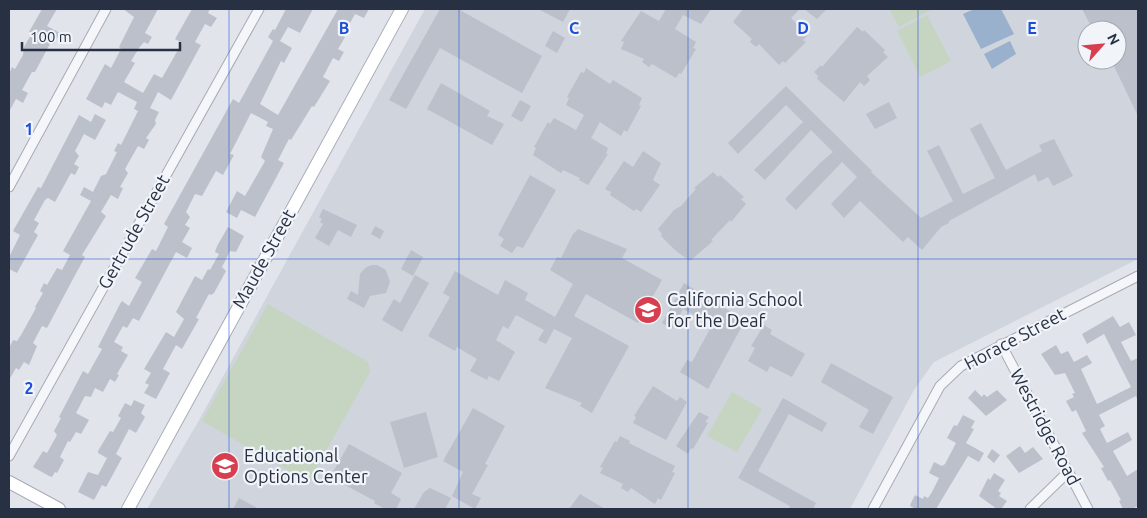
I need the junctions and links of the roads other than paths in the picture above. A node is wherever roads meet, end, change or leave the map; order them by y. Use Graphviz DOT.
graph roads {
  1 [pos="106,9"];
  2 [pos="259,9"];
  3 [pos="402,9"];
  4 [pos="9,187"];
  5 [pos="1137,279"];
  6 [pos="1001,344"];
  7 [pos="9,456"];
  8 [pos="1068,472"];
  9 [pos="9,482"];
  10 [pos="59,509"];
  11 [pos="128,509"];
  12 [pos="873,509"];
  13 [pos="1030,509"];
  14 [pos="1088,509"];
  1 -- 4 [label="street"];
  2 -- 7 [label="street, Gertrude Street"];
  3 -- 11 [label="street, Maude Street"];
  5 -- 6 [label="street, Horace Street"];
  6 -- 8 [label="street, Westridge Road"];
  6 -- 12 [label="street, Horace Street"];
  8 -- 13 [label="street"];
  8 -- 14 [label="street, Westridge Road"];
  9 -- 10 [label="street"];
}
